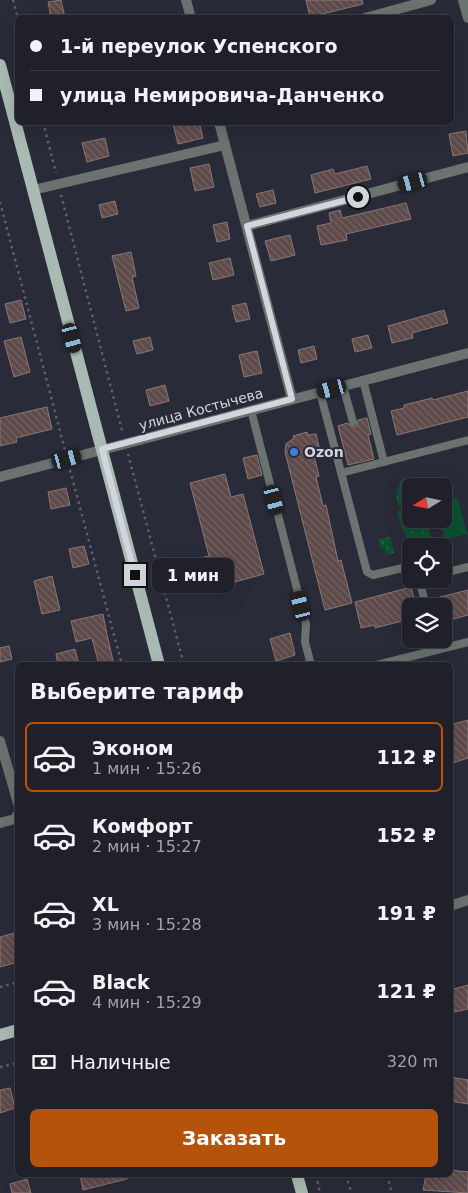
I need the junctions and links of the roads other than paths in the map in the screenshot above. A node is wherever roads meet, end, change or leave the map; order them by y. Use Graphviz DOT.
graph roads {
  1 [pos="186,0"];
  2 [pos="430,0"];
  3 [pos="463,0"];
  4 [pos="190,15"];
  5 [pos="377,15"];
  6 [pos="468,18"];
  7 [pos="0,66"];
  8 [pos="15,124"];
  9 [pos="15,125"];
  10 [pos="220,125"];
  11 [pos="224,145"];
  12 [pos="468,167"];
  13 [pos="32,190"];
  14 [pos="247,226"];
  15 [pos="468,353"];
  16 [pos="363,380"];
  17 [pos="343,386"];
  18 [pos="320,392"];
  19 [pos="292,399"];
  20 [pos="251,410"];
  21 [pos="353,422"];
  22 [pos="468,440"];
  23 [pos="102,449"];
  24 [pos="384,462"];
  25 [pos="340,473"];
  26 [pos="0,477"];
  27 [pos="468,567"];
  28 [pos="402,568"];
  29 [pos="452,571"];
  30 [pos="468,642"];
  31 [pos="437,650"];
  32 [pos="158,662"];
  33 [pos="310,662"];
  34 [pos="389,662"];
  35 [pos="0,741"];
  36 [pos="15,793"];
  37 [pos="15,819"];
  38 [pos="0,823"];
  39 [pos="468,900"];
  40 [pos="453,905"];
  41 [pos="15,1031"];
  42 [pos="0,1034"];
  43 [pos="298,1177"];
  44 [pos="302,1193"];
  1 -- 4 [label="street"];
  2 -- 5 [label="street"];
  3 -- 6 [label="street"];
  7 -- 8 [label="main road"];
  9 -- 13 [label="main road"];
  10 -- 11 [label="street"];
  11 -- 13 [label="street"];
  11 -- 14 [label="street"];
  12 -- 14 [label="street"];
  13 -- 23 [label="main road"];
  14 -- 19 [label="street"];
  15 -- 16 [label="street, улица Костычева"];
  16 -- 17 [label="street, улица Костычева"];
  16 -- 24 [label="lane"];
  17 -- 18 [label="street, улица Костычева"];
  17 -- 21 [label="lane"];
  18 -- 19 [label="street, улица Костычева"];
  18 -- 25 [label="lane"];
  19 -- 20 [label="street, улица Костычева"];
  20 -- 23 [label="street, улица Костычева"];
  20 -- 33 [label="lane"];
  22 -- 24 [label="lane"];
  23 -- 26 [label="street, улица Костычева"];
  23 -- 32 [label="main road"];
  24 -- 25 [label="lane"];
  25 -- 28 [label="lane"];
  27 -- 29 [label="lane"];
  30 -- 31 [label="lane"];
  31 -- 34 [label="lane"];
  35 -- 36 [label="street"];
  37 -- 38 [label="street"];
  39 -- 40 [label="street"];
  41 -- 42 [label="main road"];
  43 -- 44 [label="main road"];
}
